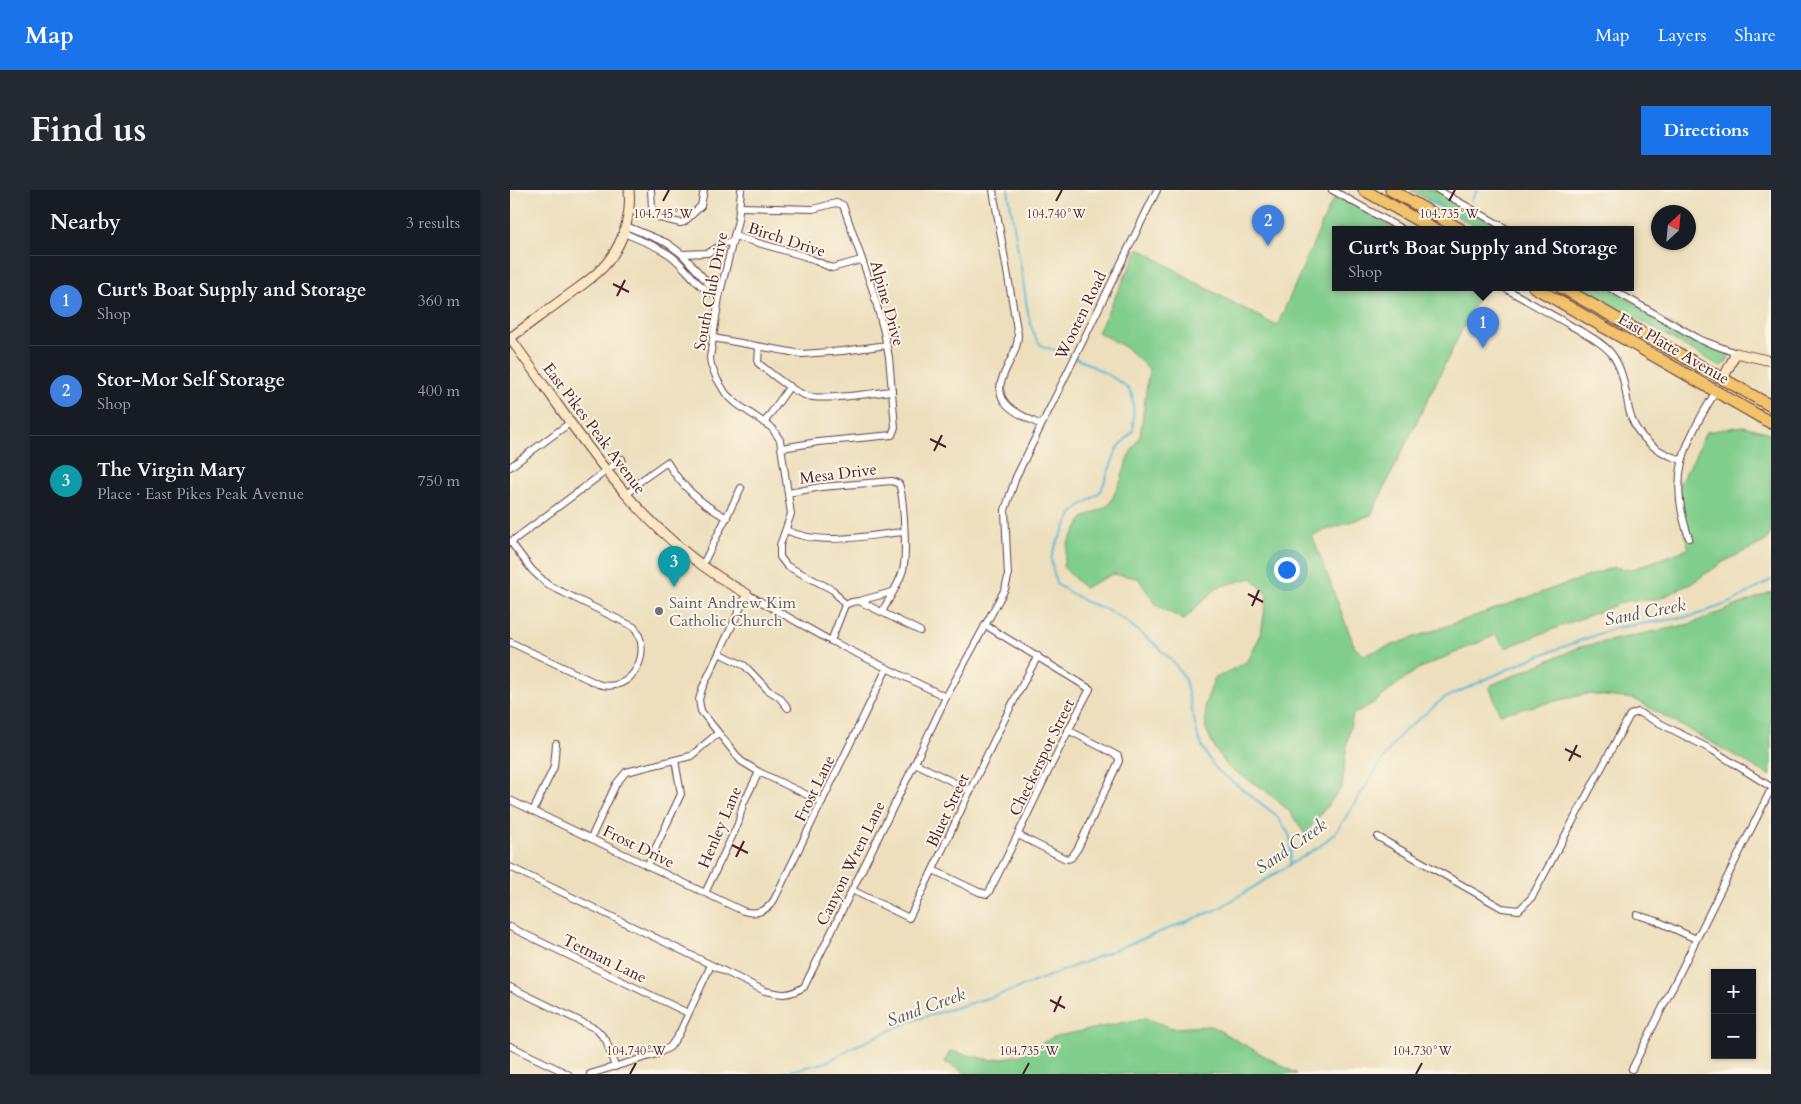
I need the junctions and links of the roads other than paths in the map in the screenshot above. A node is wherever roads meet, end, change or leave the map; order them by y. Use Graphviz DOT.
graph roads {
  1 [pos="629,190"];
  2 [pos="651,190"];
  3 [pos="704,190"];
  4 [pos="741,190"];
  5 [pos="993,190"];
  6 [pos="1157,190"];
  7 [pos="1332,190"];
  8 [pos="1364,190"];
  9 [pos="1391,190"];
  10 [pos="1438,190"];
  11 [pos="740,207"];
  12 [pos="1397,226"];
  13 [pos="1428,226"];
  14 [pos="1455,226"];
  15 [pos="1502,226"];
  16 [pos="625,230"];
  17 [pos="733,239"];
  18 [pos="682,254"];
  19 [pos="861,260"];
  20 [pos="721,287"];
  21 [pos="1510,291"];
  22 [pos="1541,291"];
  23 [pos="1568,291"];
  24 [pos="1615,291"];
  25 [pos="719,297"];
  26 [pos="510,338"];
  27 [pos="713,338"];
  28 [pos="887,344"];
  29 [pos="759,347"];
  30 [pos="1736,353"];
  31 [pos="1771,361"];
  32 [pos="1679,370"];
  33 [pos="1723,379"];
  34 [pos="790,386"];
  35 [pos="892,391"];
  36 [pos="1716,392"];
  37 [pos="1771,406"];
  38 [pos="571,422"];
  39 [pos="764,423"];
  40 [pos="1771,423"];
  41 [pos="1041,424"];
  42 [pos="782,448"];
  43 [pos="1028,452"];
  44 [pos="622,459"];
  45 [pos="1682,460"];
  46 [pos="510,467"];
  47 [pos="606,472"];
  48 [pos="741,488"];
  49 [pos="788,492"];
  50 [pos="626,496"];
  51 [pos="727,518"];
  52 [pos="786,530"];
  53 [pos="904,532"];
  54 [pos="1689,538"];
  55 [pos="510,542"];
  56 [pos="702,566"];
  57 [pos="892,592"];
  58 [pos="747,594"];
  59 [pos="859,601"];
  60 [pos="845,606"];
  61 [pos="882,612"];
  62 [pos="986,625"];
  63 [pos="920,631"];
  64 [pos="831,641"];
  65 [pos="510,642"];
  66 [pos="719,652"];
  67 [pos="1038,656"];
  68 [pos="887,668"];
  69 [pos="618,686"];
  70 [pos="621,694"];
  71 [pos="946,696"];
  72 [pos="788,708"];
  73 [pos="1068,730"];
  74 [pos="718,733"];
  75 [pos="556,744"];
  76 [pos="675,760"];
  77 [pos="915,763"];
  78 [pos="759,772"];
  79 [pos="1771,787"];
  80 [pos="971,791"];
  81 [pos="1771,792"];
  82 [pos="510,800"];
  83 [pos="822,802"];
  84 [pos="533,811"];
  85 [pos="1018,835"];
  86 [pos="1378,837"];
  87 [pos="590,838"];
  88 [pos="647,866"];
  89 [pos="510,867"];
  90 [pos="933,870"];
  91 [pos="852,890"];
  92 [pos="705,893"];
  93 [pos="757,912"];
  94 [pos="1637,915"];
  95 [pos="510,927"];
  96 [pos="1696,939"];
  97 [pos="711,965"];
  98 [pos="510,987"];
  99 [pos="688,1013"];
  100 [pos="510,1046"];
  101 [pos="615,1067"];
  102 [pos="1632,1069"];
  103 [pos="568,1074"];
  104 [pos="590,1074"];
  1 -- 16 [label="street"];
  2 -- 3 [label="street"];
  4 -- 11 [label="street, South Club Drive"];
  5 -- 41 [label="street"];
  6 -- 41 [label="street, Wooten Road"];
  7 -- 12 [label="street"];
  8 -- 13 [label="highway"];
  9 -- 14 [label="highway"];
  10 -- 15 [label="street"];
  11 -- 17 [label="street, South Club Drive"];
  11 -- 19 [label="street, Alpine Drive"];
  16 -- 18 [label="street"];
  16 -- 25 [label="street"];
  16 -- 26 [label="street"];
  17 -- 18 [label="street"];
  17 -- 19 [label="street, Birch Drive"];
  17 -- 20 [label="street, South Club Drive"];
  18 -- 20 [label="street"];
  19 -- 28 [label="street, Alpine Drive"];
  20 -- 25 [label="street, South Club Drive"];
  21 -- 45 [label="street"];
  22 -- 32 [label="highway, East Platte Avenue"];
  23 -- 33 [label="highway, East Platte Avenue"];
  24 -- 30 [label="street"];
  25 -- 27 [label="street, South Club Drive"];
  26 -- 38 [label="street, East Pikes Peak Avenue"];
  27 -- 29 [label="street"];
  27 -- 39 [label="street, South Club Drive"];
  28 -- 29 [label="street"];
  28 -- 35 [label="street, Alpine Drive"];
  29 -- 34 [label="street"];
  30 -- 31 [label="street"];
  30 -- 33 [label="street"];
  32 -- 33 [label="highway"];
  32 -- 36 [label="highway, East Platte Avenue"];
  33 -- 37 [label="highway, East Platte Avenue"];
  34 -- 35 [label="street"];
  34 -- 39 [label="street"];
  35 -- 42 [label="street, Alpine Drive"];
  36 -- 40 [label="highway, East Platte Avenue"];
  36 -- 45 [label="street"];
  38 -- 46 [label="street"];
  38 -- 47 [label="street, East Pikes Peak Avenue"];
  39 -- 42 [label="street, South Club Drive"];
  41 -- 43 [label="street, Wooten Road"];
  42 -- 49 [label="street, South Club Drive"];
  43 -- 62 [label="street, Canyon Wren Lane"];
  44 -- 47 [label="street"];
  45 -- 54 [label="street"];
  47 -- 50 [label="street, East Pikes Peak Avenue"];
  47 -- 55 [label="street"];
  48 -- 51 [label="street"];
  49 -- 52 [label="street, South Club Drive"];
  49 -- 53 [label="street, Mesa Drive"];
  50 -- 51 [label="street"];
  50 -- 56 [label="street, East Pikes Peak Avenue"];
  51 -- 56 [label="street"];
  52 -- 53 [label="street"];
  52 -- 60 [label="street, South Club Drive"];
  53 -- 57 [label="street, Mesa Drive"];
  55 -- 69 [label="street"];
  56 -- 58 [label="street, East Pikes Peak Avenue"];
  57 -- 59 [label="street"];
  57 -- 61 [label="street, Mesa Drive"];
  58 -- 64 [label="street, East Pikes Peak Avenue"];
  58 -- 66 [label="street"];
  59 -- 60 [label="street"];
  59 -- 61 [label="street"];
  60 -- 64 [label="street"];
  61 -- 63 [label="street"];
  62 -- 67 [label="street, Checkerspot Street"];
  62 -- 71 [label="street, Canyon Wren Lane"];
  64 -- 68 [label="street, East Pikes Peak Avenue"];
  65 -- 69 [label="street"];
  66 -- 72 [label="street"];
  66 -- 74 [label="street"];
  67 -- 73 [label="street, Checkerspot Street"];
  67 -- 80 [label="street, Bluet Street"];
  68 -- 71 [label="street, East Pikes Peak Avenue"];
  68 -- 83 [label="street, Frost Lane"];
  69 -- 70 [label="street"];
  71 -- 77 [label="street, Canyon Wren Lane"];
  73 -- 85 [label="street, Checkerspot Street"];
  73 -- 85 [label="street"];
  74 -- 76 [label="street"];
  74 -- 78 [label="street"];
  75 -- 84 [label="street"];
  76 -- 87 [label="street"];
  76 -- 88 [label="street"];
  77 -- 80 [label="street"];
  77 -- 91 [label="street, Canyon Wren Lane"];
  78 -- 83 [label="street"];
  78 -- 92 [label="street, Henley Lane"];
  79 -- 86 [label="street"];
  80 -- 90 [label="street, Bluet Street"];
  81 -- 96 [label="street"];
  82 -- 84 [label="street, Frost Drive"];
  83 -- 93 [label="street, Frost Lane"];
  84 -- 87 [label="street, Frost Drive"];
  85 -- 90 [label="street, Checkerspot Street"];
  87 -- 88 [label="street, Frost Drive"];
  88 -- 92 [label="street, Frost Drive"];
  89 -- 97 [label="street, Canyon Wren Lane"];
  90 -- 91 [label="street, Bluet Street"];
  91 -- 97 [label="street, Canyon Wren Lane"];
  92 -- 93 [label="street, Frost Drive"];
  94 -- 96 [label="street"];
  95 -- 99 [label="street, Tetman Lane"];
  96 -- 102 [label="street"];
  97 -- 99 [label="street"];
  98 -- 101 [label="street"];
  99 -- 101 [label="street"];
  100 -- 103 [label="street"];
  101 -- 104 [label="street"];
}
